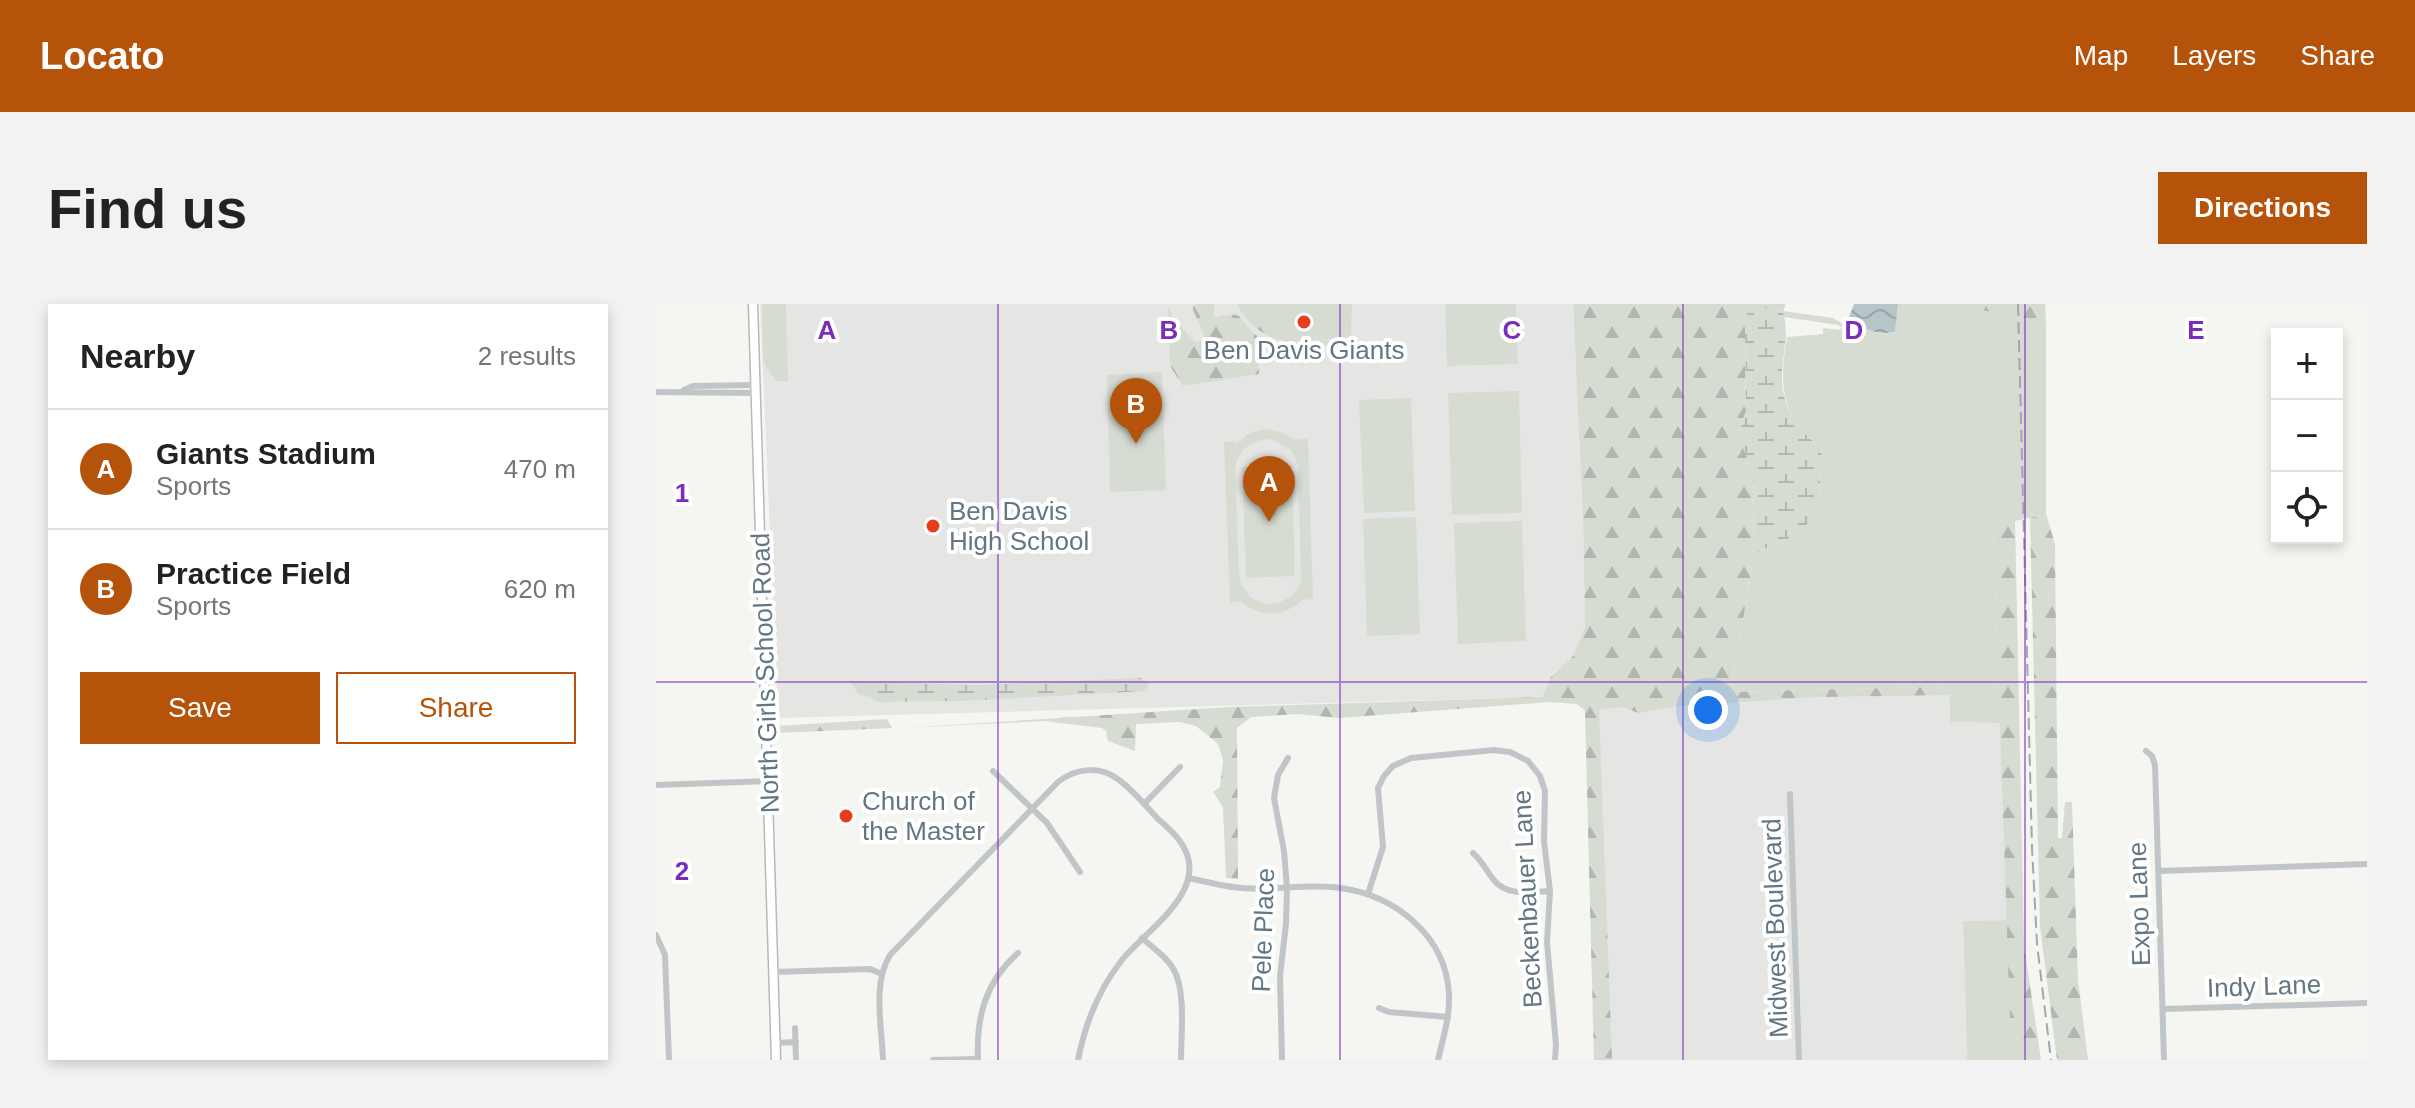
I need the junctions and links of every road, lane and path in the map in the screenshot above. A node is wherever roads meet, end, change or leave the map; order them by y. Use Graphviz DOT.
graph roads {
  1 [pos="753,304"];
  2 [pos="756,389"];
  3 [pos="656,392"];
  4 [pos="2146,751"];
  5 [pos="1288,758"];
  6 [pos="1180,767"];
  7 [pos="993,771"];
  8 [pos="768,781"];
  9 [pos="656,785"];
  10 [pos="1790,794"];
  11 [pos="1144,804"];
  12 [pos="1032,808"];
  13 [pos="1473,853"];
  14 [pos="2367,864"];
  15 [pos="2158,871"];
  16 [pos="1080,872"];
  17 [pos="1189,878"];
  18 [pos="1287,888"];
  19 [pos="1550,891"];
  20 [pos="1368,894"];
  21 [pos="656,935"];
  22 [pos="1142,938"];
  23 [pos="1018,953"];
  24 [pos="774,972"];
  25 [pos="882,974"];
  26 [pos="2367,1003"];
  27 [pos="1379,1008"];
  28 [pos="2163,1009"];
  29 [pos="1448,1017"];
  30 [pos="795,1028"];
  31 [pos="656,1037"];
  32 [pos="668,1037"];
  33 [pos="796,1042"];
  34 [pos="776,1043"];
  35 [pos="978,1059"];
  36 [pos="669,1060"];
  37 [pos="776,1060"];
  38 [pos="796,1060"];
  39 [pos="883,1060"];
  40 [pos="933,1060"];
  41 [pos="1078,1060"];
  42 [pos="1181,1060"];
  43 [pos="1282,1060"];
  44 [pos="1438,1060"];
  45 [pos="1555,1060"];
  46 [pos="1799,1060"];
  47 [pos="2164,1060"];
  1 -- 2 [label="main road, North Girls School Road"];
  2 -- 3 [label="street"];
  2 -- 8 [label="main road, North Girls School Road"];
  4 -- 15 [label="street, Expo Lane"];
  5 -- 18 [label="street, Pele Place"];
  6 -- 11 [label="street"];
  7 -- 12 [label="street"];
  8 -- 9 [label="street"];
  8 -- 24 [label="main road, North Girls School Road"];
  10 -- 46 [label="street, Midwest Boulevard"];
  11 -- 12 [label="street"];
  11 -- 17 [label="street"];
  12 -- 16 [label="street"];
  12 -- 25 [label="street"];
  13 -- 19 [label="street"];
  14 -- 15 [label="street"];
  15 -- 28 [label="street, Expo Lane"];
  17 -- 18 [label="street"];
  17 -- 22 [label="street"];
  18 -- 20 [label="street"];
  18 -- 43 [label="street, Pele Place"];
  19 -- 20 [label="street, Beckenbauer Lane"];
  19 -- 45 [label="street, Beckenbauer Lane"];
  20 -- 29 [label="street"];
  21 -- 32 [label="street"];
  22 -- 41 [label="street"];
  22 -- 42 [label="street"];
  23 -- 35 [label="street"];
  24 -- 25 [label="street"];
  24 -- 34 [label="main road, North Girls School Road"];
  25 -- 39 [label="street"];
  26 -- 28 [label="street, Indy Lane"];
  27 -- 29 [label="street"];
  28 -- 47 [label="street, Expo Lane"];
  29 -- 44 [label="street"];
  30 -- 33 [label="street"];
  31 -- 32 [label="street"];
  32 -- 36 [label="street"];
  33 -- 34 [label="street"];
  33 -- 38 [label="street"];
  34 -- 37 [label="main road, North Girls School Road"];
  35 -- 40 [label="street"];
}
